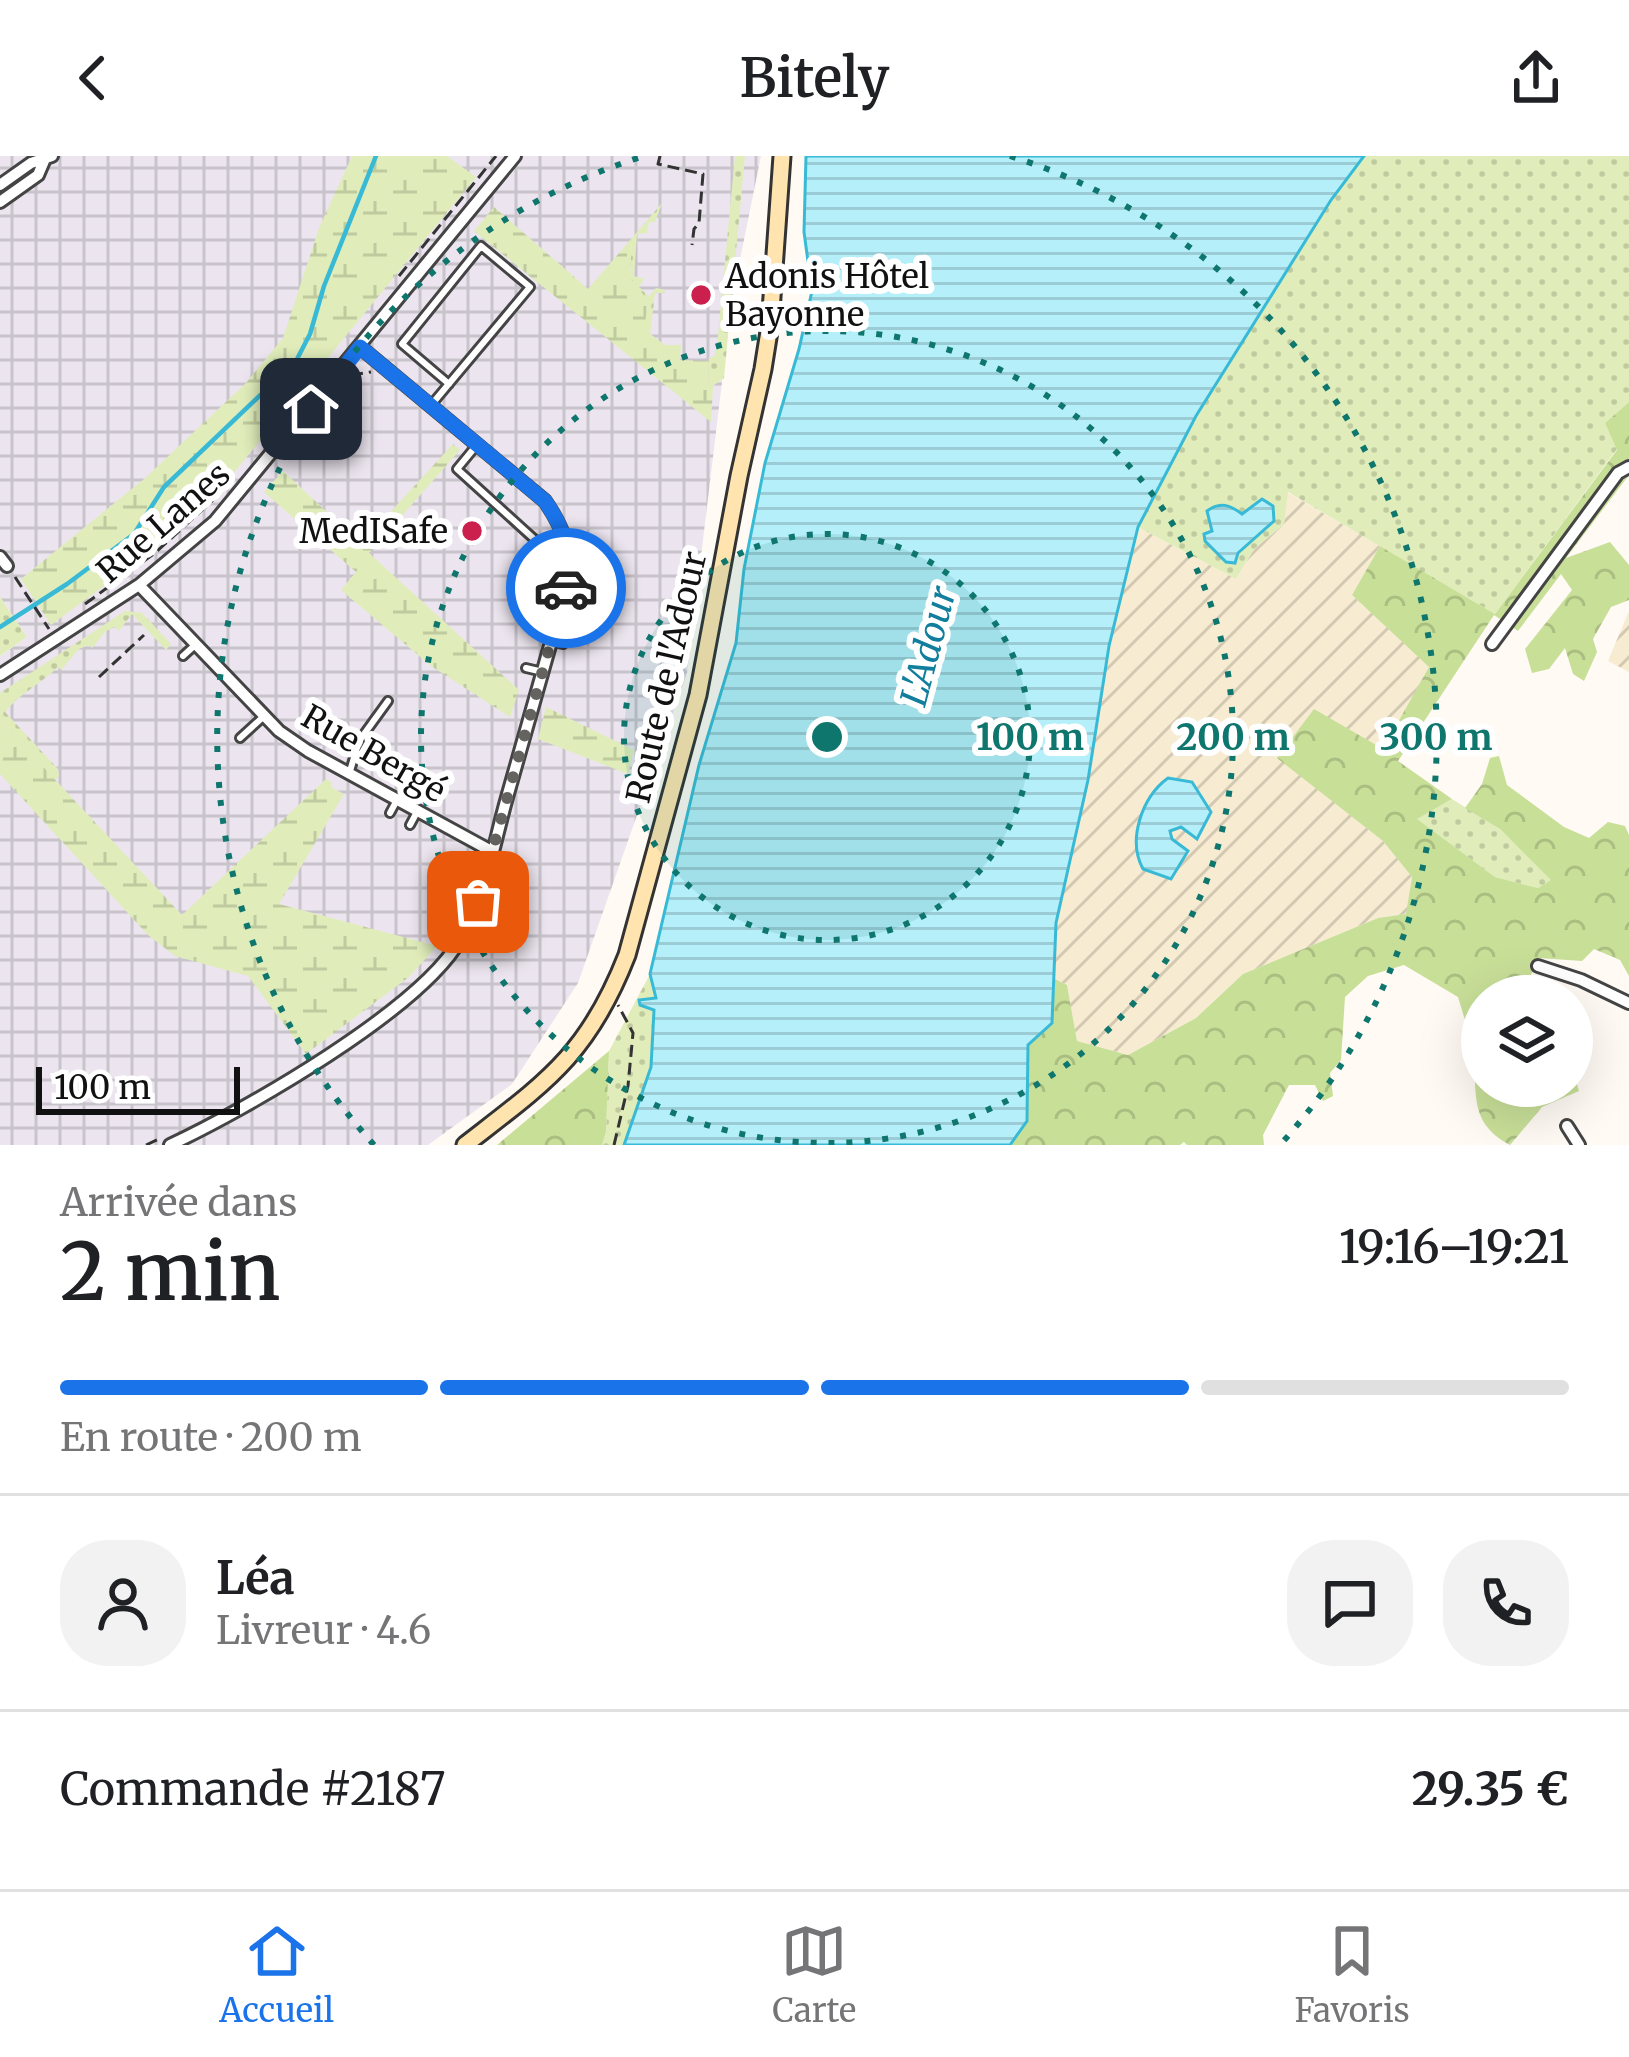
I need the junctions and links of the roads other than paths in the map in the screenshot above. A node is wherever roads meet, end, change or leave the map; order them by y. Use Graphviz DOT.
graph roads {
  1 [pos="515,156"];
  2 [pos="782,156"];
  3 [pos="48,159"];
  4 [pos="0,185"];
  5 [pos="0,201"];
  6 [pos="360,347"];
  7 [pos="449,384"];
  8 [pos="431,405"];
  9 [pos="478,444"];
  10 [pos="1629,467"];
  11 [pos="544,548"];
  12 [pos="139,585"];
  13 [pos="1492,644"];
  14 [pos="194,646"];
  15 [pos="183,656"];
  16 [pos="526,668"];
  17 [pos="543,672"];
  18 [pos="0,675"];
  19 [pos="268,701"];
  20 [pos="388,701"];
  21 [pos="260,715"];
  22 [pos="324,729"];
  23 [pos="240,738"];
  24 [pos="357,748"];
  25 [pos="348,774"];
  26 [pos="397,800"];
  27 [pos="418,810"];
  28 [pos="390,813"];
  29 [pos="410,825"];
  30 [pos="493,852"];
  31 [pos="1538,966"];
  32 [pos="1629,1003"];
  33 [pos="1568,1126"];
  34 [pos="168,1140"];
  35 [pos="464,1145"];
  36 [pos="1579,1145"];
  1 -- 6 [label="street, Rue Lanes"];
  2 -- 35 [label="main road, Route de l'Adour"];
  3 -- 4 [label="street"];
  3 -- 5 [label="street"];
  6 -- 8 [label="street"];
  6 -- 12 [label="street, Rue Lanes"];
  7 -- 7 [label="lane"];
  7 -- 8 [label="lane"];
  8 -- 9 [label="street"];
  9 -- 11 [label="lane"];
  9 -- 17 [label="street"];
  10 -- 13 [label="street"];
  12 -- 14 [label="street, Rue Bergé"];
  12 -- 18 [label="street, Rue Lanes"];
  14 -- 15 [label="lane"];
  14 -- 21 [label="street, Rue Bergé"];
  16 -- 17 [label="lane"];
  17 -- 30 [label="street"];
  19 -- 21 [label="lane"];
  20 -- 24 [label="lane"];
  21 -- 23 [label="lane"];
  21 -- 25 [label="street, Rue Bergé"];
  22 -- 24 [label="lane"];
  24 -- 25 [label="lane"];
  25 -- 26 [label="street, Rue Bergé"];
  26 -- 27 [label="street, Rue Bergé"];
  26 -- 28 [label="lane"];
  27 -- 29 [label="lane"];
  27 -- 30 [label="street, Rue Bergé"];
  30 -- 34 [label="street"];
  31 -- 32 [label="street"];
  33 -- 36 [label="street"];
}
